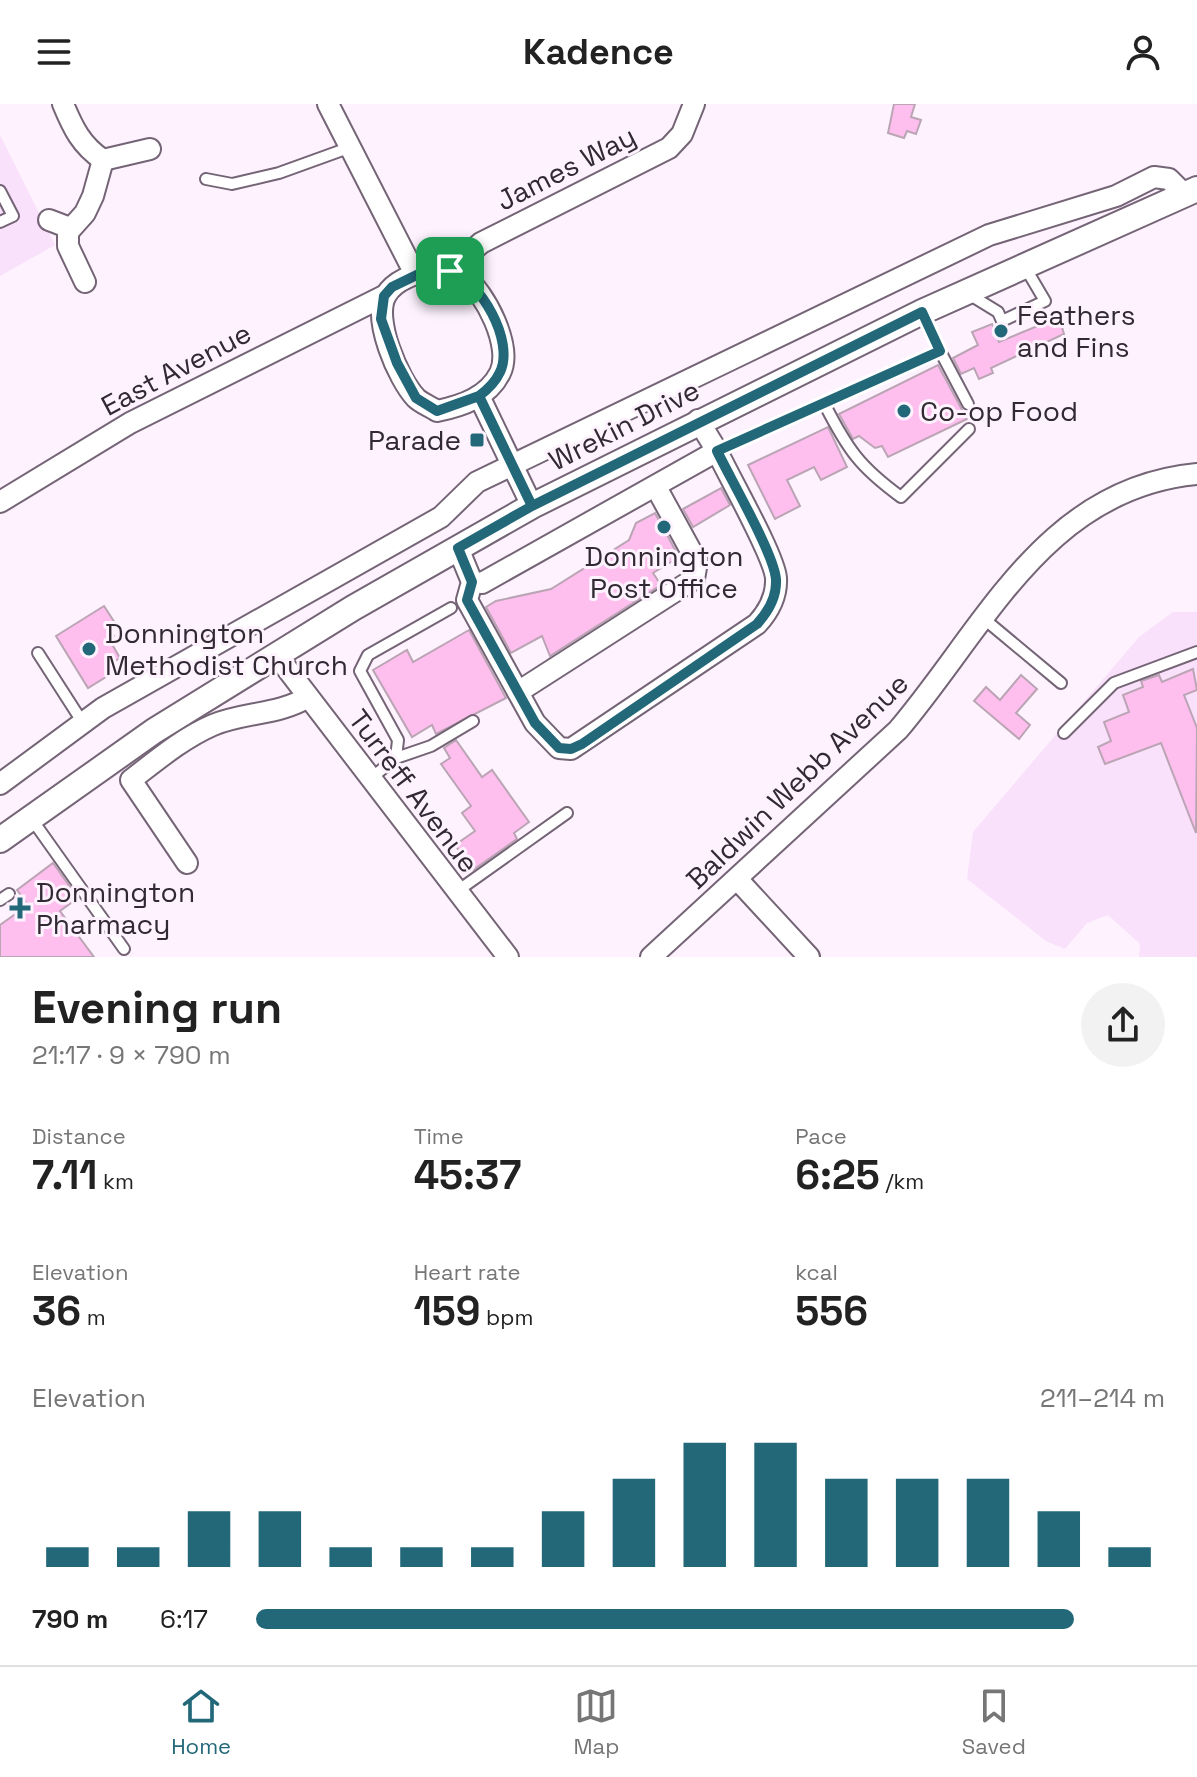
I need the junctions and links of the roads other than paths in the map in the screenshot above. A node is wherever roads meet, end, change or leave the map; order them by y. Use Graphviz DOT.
graph roads {
  1 [pos="63,104"];
  2 [pos="328,104"];
  3 [pos="694,104"];
  4 [pos="351,147"];
  5 [pos="150,149"];
  6 [pos="103,160"];
  7 [pos="206,179"];
  8 [pos="0,191"];
  9 [pos="1190,191"];
  10 [pos="49,220"];
  11 [pos="0,222"];
  12 [pos="70,228"];
  13 [pos="1025,267"];
  14 [pos="450,271"];
  15 [pos="415,274"];
  16 [pos="85,282"];
  17 [pos="965,292"];
  18 [pos="384,296"];
  19 [pos="922,312"];
  20 [pos="940,351"];
  21 [pos="479,396"];
  22 [pos="968,404"];
  23 [pos="825,405"];
  24 [pos="698,420"];
  25 [pos="969,429"];
  26 [pos="717,451"];
  27 [pos="513,466"];
  28 [pos="1197,474"];
  29 [pos="656,487"];
  30 [pos="0,502"];
  31 [pos="532,506"];
  32 [pos="458,548"];
  33 [pos="472,582"];
  34 [pos="451,608"];
  35 [pos="983,618"];
  36 [pos="1197,652"];
  37 [pos="38,653"];
  38 [pos="278,657"];
  39 [pos="1061,683"];
  40 [pos="518,692"];
  41 [pos="308,697"];
  42 [pos="473,721"];
  43 [pos="83,723"];
  44 [pos="1064,733"];
  45 [pos="396,758"];
  46 [pos="370,779"];
  47 [pos="0,784"];
  48 [pos="567,813"];
  49 [pos="31,818"];
  50 [pos="0,840"];
  51 [pos="187,863"];
  52 [pos="737,879"];
  53 [pos="456,892"];
  54 [pos="124,949"];
  55 [pos="508,957"];
  56 [pos="651,957"];
  57 [pos="809,957"];
  1 -- 6 [label="street"];
  2 -- 4 [label="street"];
  3 -- 14 [label="street, James Way"];
  4 -- 7 [label="lane"];
  4 -- 15 [label="street"];
  5 -- 6 [label="street"];
  6 -- 12 [label="street"];
  8 -- 11 [label="lane"];
  9 -- 13 [label="street, Wrekin Drive"];
  9 -- 27 [label="street, Wrekin Drive"];
  10 -- 12 [label="street"];
  12 -- 16 [label="street"];
  13 -- 17 [label="street, Wrekin Drive"];
  13 -- 17 [label="lane"];
  14 -- 15 [label="street"];
  14 -- 21 [label="street"];
  15 -- 18 [label="street"];
  17 -- 19 [label="street, Wrekin Drive"];
  18 -- 21 [label="street"];
  18 -- 30 [label="street, East Avenue"];
  19 -- 20 [label="lane"];
  19 -- 24 [label="street, Wrekin Drive"];
  20 -- 22 [label="lane"];
  20 -- 23 [label="lane"];
  21 -- 27 [label="street"];
  23 -- 25 [label="lane"];
  23 -- 26 [label="lane"];
  24 -- 26 [label="street"];
  24 -- 31 [label="street, Wrekin Drive"];
  26 -- 29 [label="street"];
  26 -- 40 [label="street"];
  27 -- 31 [label="street"];
  27 -- 43 [label="street, Wrekin Drive"];
  28 -- 35 [label="street, Baldwin Webb Avenue"];
  29 -- 33 [label="street"];
  29 -- 40 [label="street"];
  31 -- 32 [label="street, Wrekin Drive"];
  32 -- 33 [label="street"];
  32 -- 38 [label="street, Wrekin Drive"];
  33 -- 40 [label="street"];
  34 -- 45 [label="lane"];
  35 -- 39 [label="lane"];
  35 -- 52 [label="street, Baldwin Webb Avenue"];
  36 -- 44 [label="lane"];
  37 -- 43 [label="lane"];
  38 -- 41 [label="street, Turreff Avenue"];
  38 -- 49 [label="street, Wrekin Drive"];
  41 -- 46 [label="street, Turreff Avenue"];
  41 -- 51 [label="street"];
  42 -- 45 [label="lane"];
  43 -- 47 [label="street, Wrekin Drive"];
  45 -- 46 [label="lane"];
  46 -- 53 [label="street, Turreff Avenue"];
  48 -- 53 [label="lane"];
  49 -- 50 [label="street, Wrekin Drive"];
  49 -- 54 [label="lane"];
  52 -- 56 [label="street, Baldwin Webb Avenue"];
  52 -- 57 [label="street"];
  53 -- 55 [label="street, Turreff Avenue"];
}
